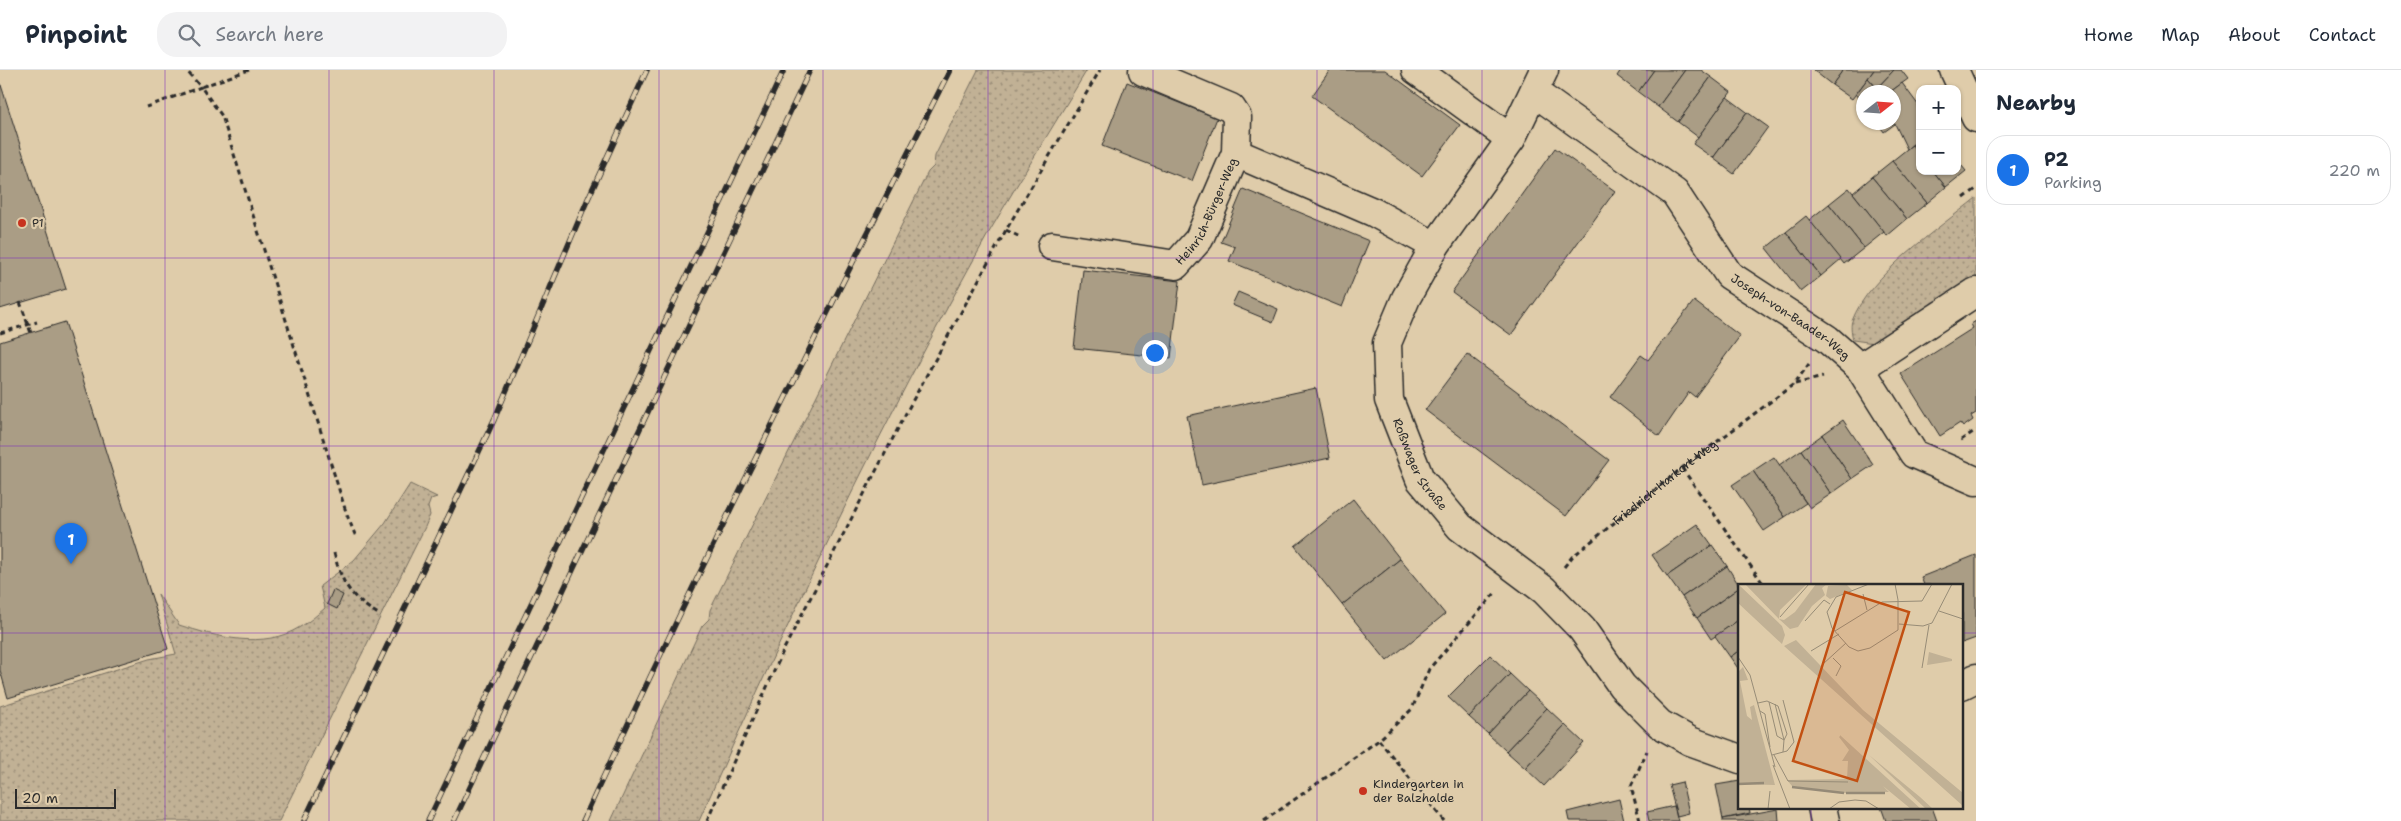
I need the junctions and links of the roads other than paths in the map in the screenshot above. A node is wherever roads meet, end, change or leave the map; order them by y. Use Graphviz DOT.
graph roads {
  1 [pos="1416,70"];
  2 [pos="1954,70"];
  3 [pos="1143,71"];
  4 [pos="1539,81"];
  5 [pos="1976,118"];
  6 [pos="1511,139"];
  7 [pos="1236,153"];
  8 [pos="1052,246"];
  9 [pos="1435,246"];
  10 [pos="1976,292"];
  11 [pos="1860,368"];
  12 [pos="1976,480"];
  13 [pos="1976,678"];
  14 [pos="1964,684"];
  15 [pos="1738,758"];
  16 [pos="1822,808"];
  17 [pos="1826,821"];
  1 -- 6 [label="street"];
  2 -- 5 [label="street"];
  3 -- 7 [label="street, Heinrich-Bürger-Weg"];
  4 -- 6 [label="street, Roßwager Straße"];
  4 -- 11 [label="street, Joseph-von-Baader-Weg"];
  6 -- 9 [label="street, Roßwager Straße"];
  7 -- 8 [label="street, Heinrich-Bürger-Weg"];
  7 -- 9 [label="street, Heinrich-Bürger-Weg"];
  9 -- 15 [label="street, Roßwager Straße"];
  10 -- 11 [label="street"];
  11 -- 12 [label="street, Joseph-von-Baader-Weg"];
  13 -- 14 [label="street"];
  16 -- 17 [label="street"];
}
